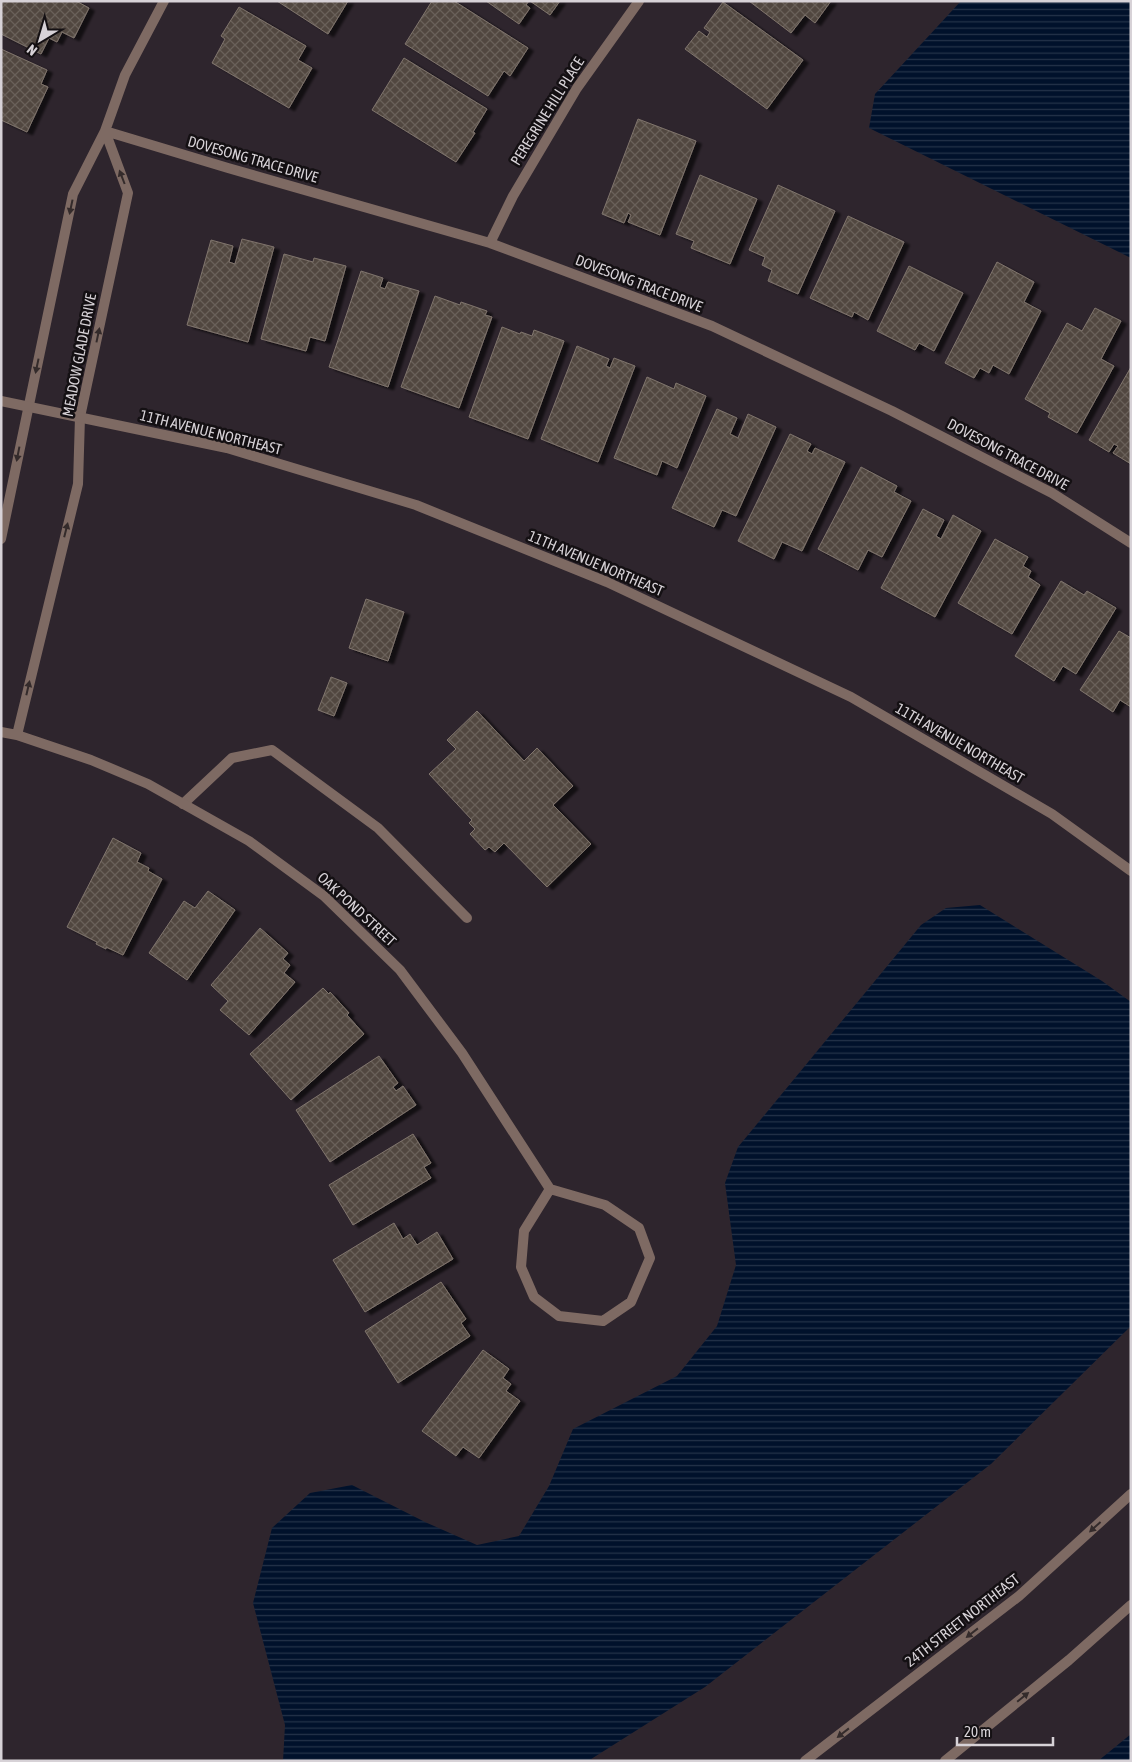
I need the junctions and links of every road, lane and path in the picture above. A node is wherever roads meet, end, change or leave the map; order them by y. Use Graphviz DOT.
graph roads {
  1 [pos="164,1"];
  2 [pos="639,1"];
  3 [pos="105,131"];
  4 [pos="490,243"];
  5 [pos="1,401"];
  6 [pos="28,406"];
  7 [pos="80,417"];
  8 [pos="1,539"];
  9 [pos="1131,543"];
  10 [pos="1,732"];
  11 [pos="17,735"];
  12 [pos="183,804"];
  13 [pos="1131,871"];
  14 [pos="467,918"];
  15 [pos="550,1189"];
  16 [pos="1131,1494"];
  17 [pos="1131,1605"];
  18 [pos="805,1761"];
  19 [pos="945,1761"];
  1 -- 3 [label="street"];
  2 -- 4 [label="street, PEREGRINE HILL PLACE"];
  3 -- 4 [label="street, DOVESONG TRACE DRIVE"];
  3 -- 6 [label="street, one-way"];
  7 -- 3 [label="street, MEADOW GLADE DRIVE, one-way"];
  4 -- 9 [label="street, DOVESONG TRACE DRIVE"];
  5 -- 6 [label="street, 11TH AVENUE NORTHEAST"];
  6 -- 7 [label="street, 11TH AVENUE NORTHEAST"];
  6 -- 8 [label="street, one-way"];
  11 -- 7 [label="street, MEADOW GLADE DRIVE, one-way"];
  7 -- 13 [label="street, 11TH AVENUE NORTHEAST"];
  10 -- 11 [label="street, OAK POND STREET"];
  11 -- 12 [label="street, OAK POND STREET"];
  12 -- 14 [label="street"];
  12 -- 15 [label="street, OAK POND STREET"];
  15 -- 15 [label="street"];
  16 -- 18 [label="street, 24TH STREET NORTHEAST, one-way"];
  19 -- 17 [label="street, one-way"];
}
